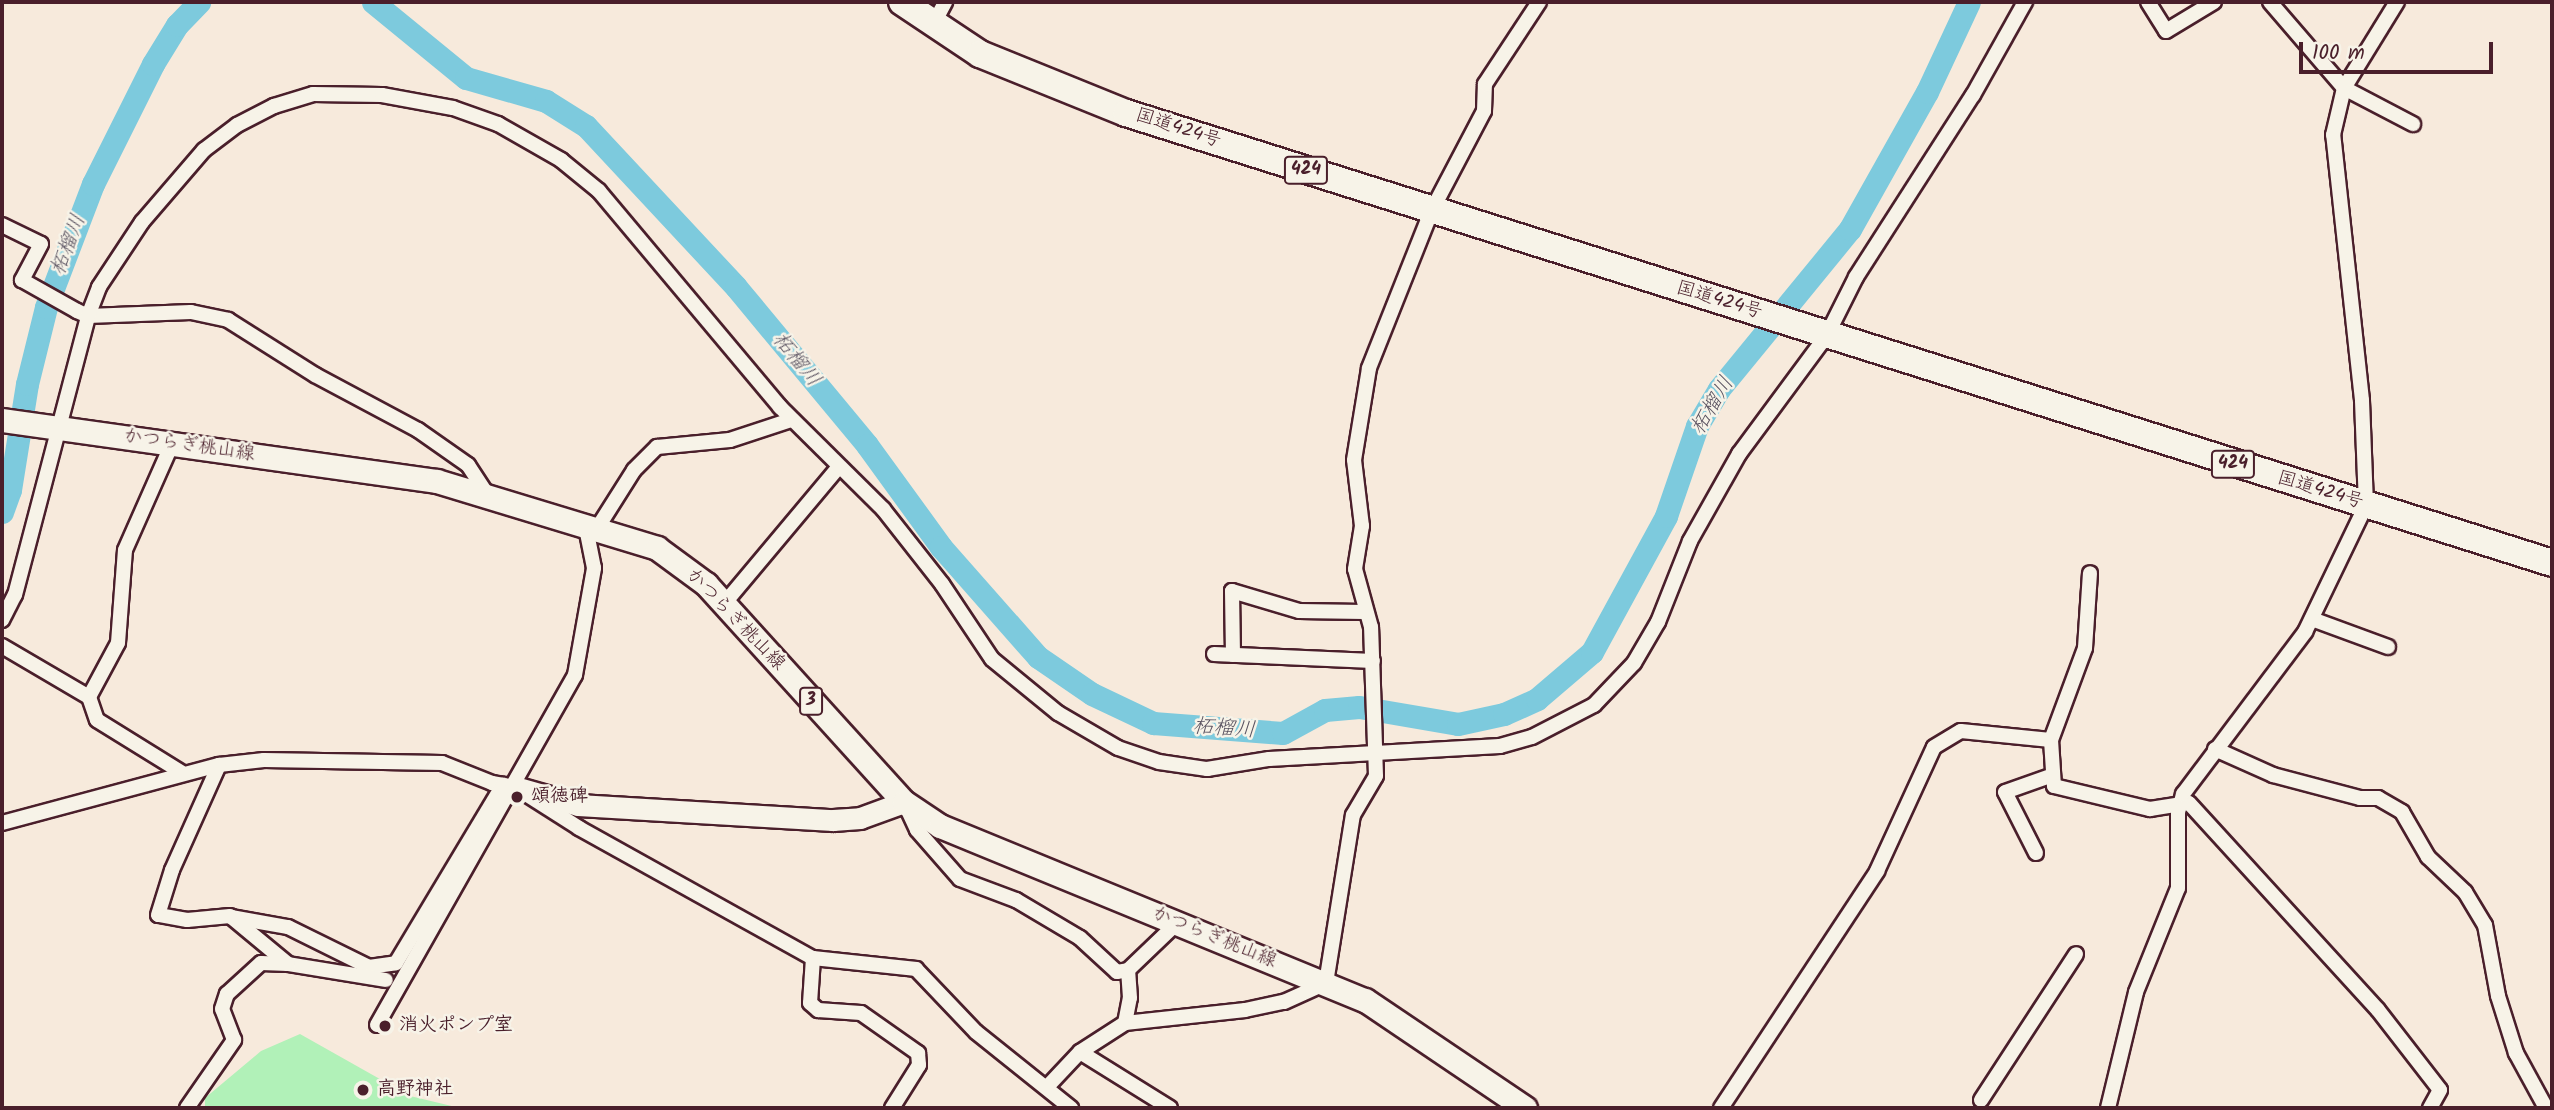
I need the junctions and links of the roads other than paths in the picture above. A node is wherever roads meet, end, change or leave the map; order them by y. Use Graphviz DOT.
graph roads {
  1 [pos="902,2"];
  2 [pos="945,2"];
  3 [pos="1539,2"];
  4 [pos="2025,2"];
  5 [pos="2148,2"];
  6 [pos="2214,2"];
  7 [pos="2270,2"];
  8 [pos="2397,2"];
  9 [pos="933,25"];
  10 [pos="2344,88"];
  11 [pos="2413,124"];
  12 [pos="1431,212"];
  13 [pos="2,225"];
  14 [pos="82,313"];
  15 [pos="1823,334"];
  16 [pos="791,420"];
  17 [pos="2,421"];
  18 [pos="56,428"];
  19 [pos="172,444"];
  20 [pos="837,460"];
  21 [pos="486,493"];
  22 [pos="2367,506"];
  23 [pos="592,525"];
  24 [pos="2552,562"];
  25 [pos="2090,573"];
  26 [pos="723,605"];
  27 [pos="1364,612"];
  28 [pos="2312,619"];
  29 [pos="2,620"];
  30 [pos="2,646"];
  31 [pos="2388,647"];
  32 [pos="1214,654"];
  33 [pos="1233,655"];
  34 [pos="1373,663"];
  35 [pos="89,697"];
  36 [pos="2051,740"];
  37 [pos="2215,749"];
  38 [pos="1378,755"];
  39 [pos="219,765"];
  40 [pos="181,772"];
  41 [pos="2053,775"];
  42 [pos="509,786"];
  43 [pos="904,802"];
  44 [pos="2180,804"];
  45 [pos="2,823"];
  46 [pos="2036,853"];
  47 [pos="230,916"];
  48 [pos="1177,923"];
  49 [pos="2076,954"];
  50 [pos="813,958"];
  51 [pos="288,964"];
  52 [pos="1128,970"];
  53 [pos="386,980"];
  54 [pos="1326,983"];
  55 [pos="1125,1023"];
  56 [pos="377,1025"];
  57 [pos="1080,1052"];
  58 [pos="1047,1087"];
  59 [pos="1981,1100"];
  60 [pos="187,1108"];
  61 [pos="892,1108"];
  62 [pos="1071,1108"];
  63 [pos="1170,1108"];
  64 [pos="1525,1108"];
  65 [pos="1721,1108"];
  66 [pos="2108,1108"];
  67 [pos="2430,1108"];
  68 [pos="2546,1108"];
  1 -- 9 [label="highway, 国道424号 / 424"];
  2 -- 9 [label="street"];
  3 -- 12 [label="street"];
  4 -- 15 [label="street"];
  5 -- 6 [label="street"];
  7 -- 10 [label="street"];
  8 -- 10 [label="street"];
  9 -- 12 [label="highway, 国道424号 / 424"];
  10 -- 11 [label="street"];
  10 -- 22 [label="street"];
  12 -- 15 [label="highway, 国道424号 / 424"];
  12 -- 27 [label="street"];
  13 -- 14 [label="street"];
  14 -- 16 [label="street"];
  14 -- 18 [label="street"];
  14 -- 21 [label="street"];
  15 -- 22 [label="highway, 国道424号 / 424"];
  15 -- 38 [label="street"];
  16 -- 20 [label="street"];
  16 -- 23 [label="street"];
  17 -- 18 [label="main road, かつらぎ桃山線 / 3"];
  18 -- 19 [label="main road, かつらぎ桃山線 / 3"];
  18 -- 29 [label="street"];
  19 -- 21 [label="main road, かつらぎ桃山線 / 3"];
  19 -- 35 [label="street"];
  20 -- 26 [label="street"];
  20 -- 38 [label="street"];
  21 -- 23 [label="main road, かつらぎ桃山線 / 3"];
  22 -- 24 [label="highway, 国道424号 / 424"];
  22 -- 28 [label="street"];
  23 -- 26 [label="main road, かつらぎ桃山線 / 3"];
  23 -- 42 [label="street"];
  25 -- 36 [label="street"];
  26 -- 43 [label="main road, かつらぎ桃山線 / 3"];
  27 -- 33 [label="street"];
  27 -- 34 [label="street"];
  28 -- 31 [label="street"];
  28 -- 37 [label="street"];
  30 -- 35 [label="street"];
  32 -- 33 [label="street"];
  33 -- 34 [label="street"];
  34 -- 38 [label="street"];
  35 -- 40 [label="street"];
  36 -- 41 [label="street"];
  36 -- 65 [label="street"];
  37 -- 44 [label="street"];
  37 -- 68 [label="street"];
  38 -- 54 [label="street"];
  39 -- 40 [label="street"];
  39 -- 42 [label="street"];
  39 -- 47 [label="street"];
  40 -- 45 [label="street"];
  41 -- 44 [label="street"];
  41 -- 46 [label="street"];
  42 -- 43 [label="street"];
  42 -- 47 [label="street"];
  42 -- 50 [label="street"];
  42 -- 56 [label="street"];
  43 -- 48 [label="main road, かつらぎ桃山線 / 3"];
  43 -- 52 [label="street"];
  44 -- 66 [label="street"];
  44 -- 67 [label="street"];
  47 -- 51 [label="street"];
  48 -- 52 [label="street"];
  48 -- 54 [label="main road, かつらぎ桃山線 / 3"];
  49 -- 59 [label="street"];
  50 -- 58 [label="street"];
  50 -- 61 [label="street"];
  51 -- 53 [label="street"];
  51 -- 60 [label="street"];
  52 -- 55 [label="street"];
  54 -- 55 [label="street"];
  54 -- 64 [label="main road, かつらぎ桃山線 / 3"];
  55 -- 57 [label="street"];
  57 -- 58 [label="street"];
  57 -- 63 [label="street"];
  58 -- 62 [label="street"];
}
